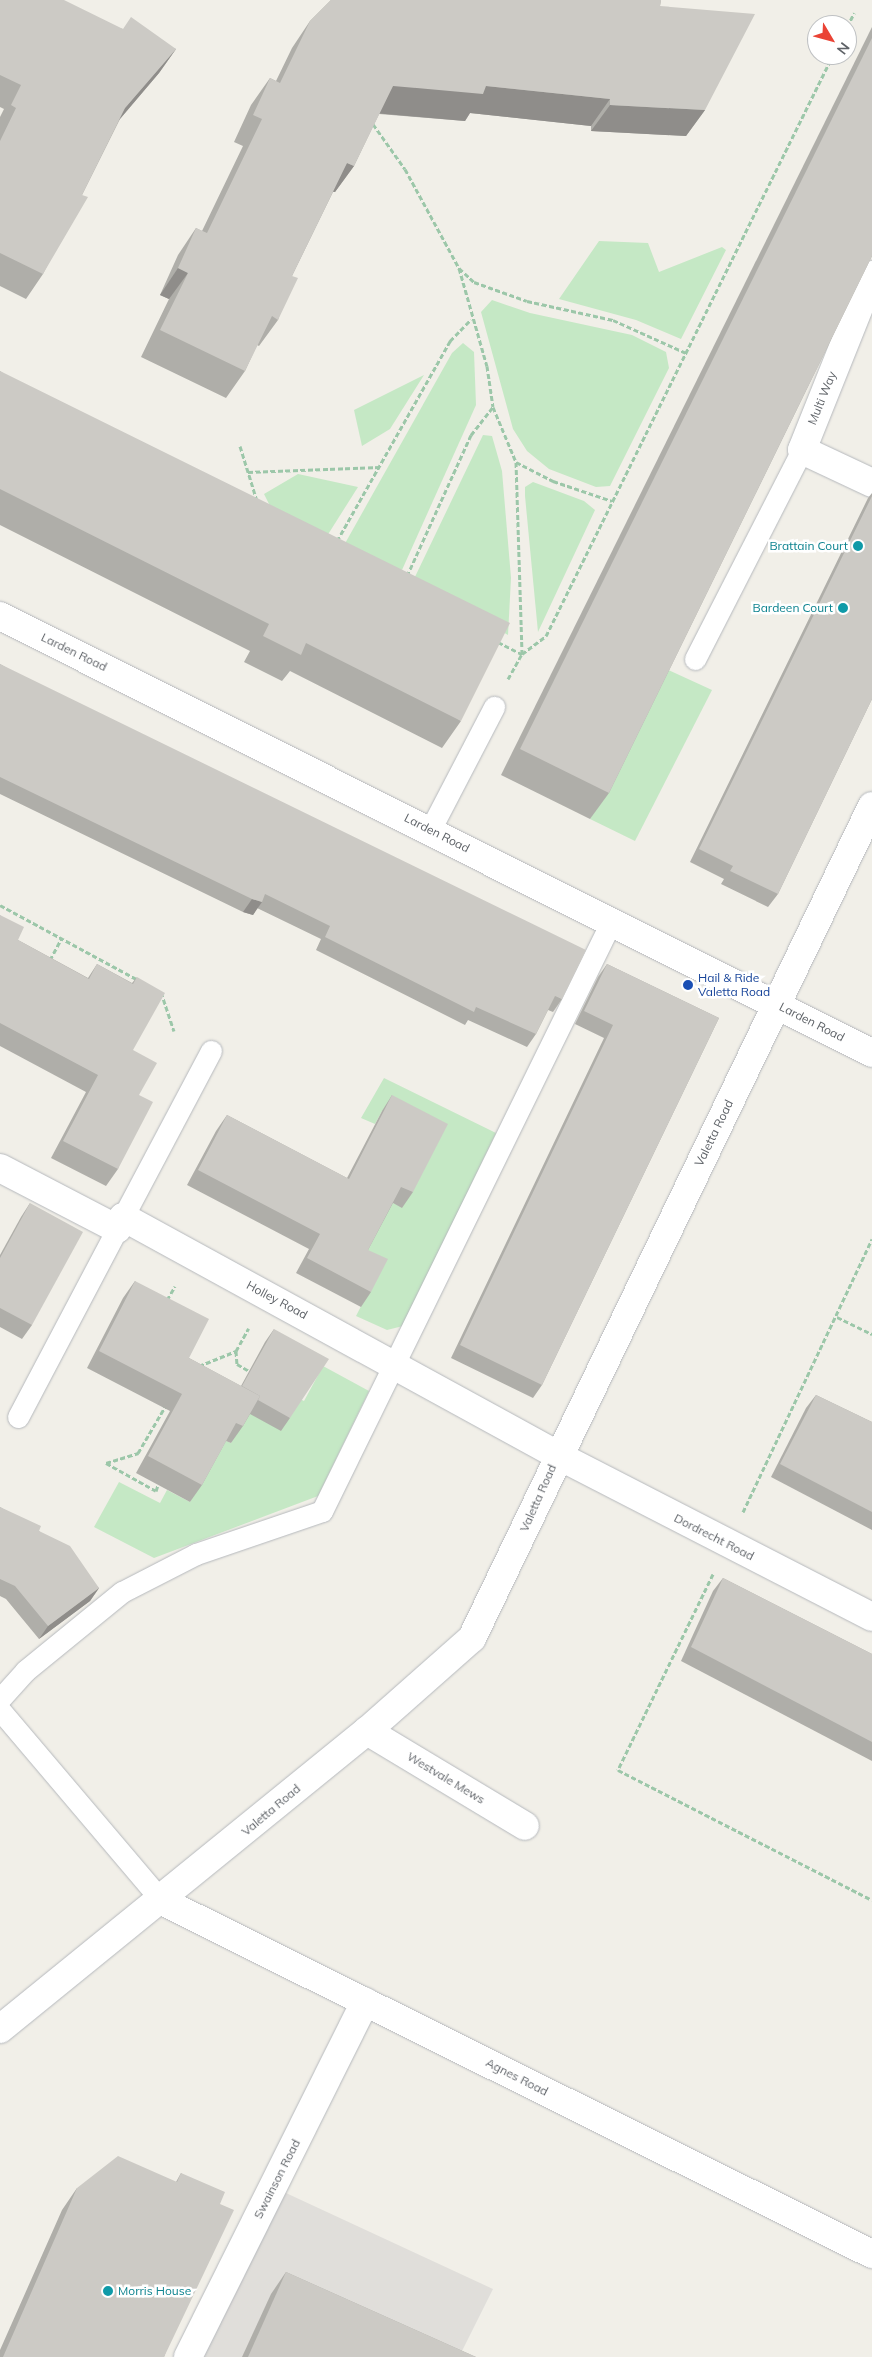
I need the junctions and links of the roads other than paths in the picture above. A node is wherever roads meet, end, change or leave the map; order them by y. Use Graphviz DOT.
graph roads {
  1 [pos="872,275"];
  2 [pos="802,450"];
  3 [pos="872,483"];
  4 [pos="0,616"];
  5 [pos="695,659"];
  6 [pos="494,707"];
  7 [pos="872,806"];
  8 [pos="430,830"];
  9 [pos="612,920"];
  10 [pos="777,1004"];
  11 [pos="211,1051"];
  12 [pos="872,1053"];
  13 [pos="0,1168"];
  14 [pos="120,1223"];
  15 [pos="396,1364"];
  16 [pos="18,1417"];
  17 [pos="557,1455"];
  18 [pos="872,1617"];
  19 [pos="0,1699"];
  20 [pos="0,1710"];
  21 [pos="367,1731"];
  22 [pos="525,1826"];
  23 [pos="162,1901"];
  24 [pos="365,2002"];
  25 [pos="0,2029"];
  26 [pos="872,2254"];
  27 [pos="188,2357"];
  1 -- 2 [label="street, Multi Way"];
  2 -- 3 [label="street"];
  2 -- 5 [label="lane"];
  4 -- 8 [label="street, Larden Road"];
  6 -- 8 [label="lane"];
  7 -- 10 [label="street, Valetta Road"];
  8 -- 9 [label="street, Larden Road"];
  9 -- 10 [label="street, Larden Road"];
  9 -- 15 [label="lane"];
  10 -- 12 [label="street, Larden Road"];
  10 -- 17 [label="street, Valetta Road"];
  11 -- 14 [label="lane"];
  13 -- 14 [label="street, Holley Road"];
  14 -- 15 [label="street, Holley Road"];
  14 -- 16 [label="lane"];
  15 -- 17 [label="street, Holley Road"];
  15 -- 19 [label="lane"];
  17 -- 18 [label="street, Dordrecht Road"];
  17 -- 21 [label="street, Valetta Road"];
  20 -- 23 [label="lane"];
  21 -- 22 [label="street, Westvale Mews"];
  21 -- 23 [label="street, Valetta Road"];
  23 -- 24 [label="street, Agnes Road"];
  23 -- 25 [label="street, Valetta Road"];
  24 -- 26 [label="street, Agnes Road"];
  24 -- 27 [label="street, Swainson Road"];
}
